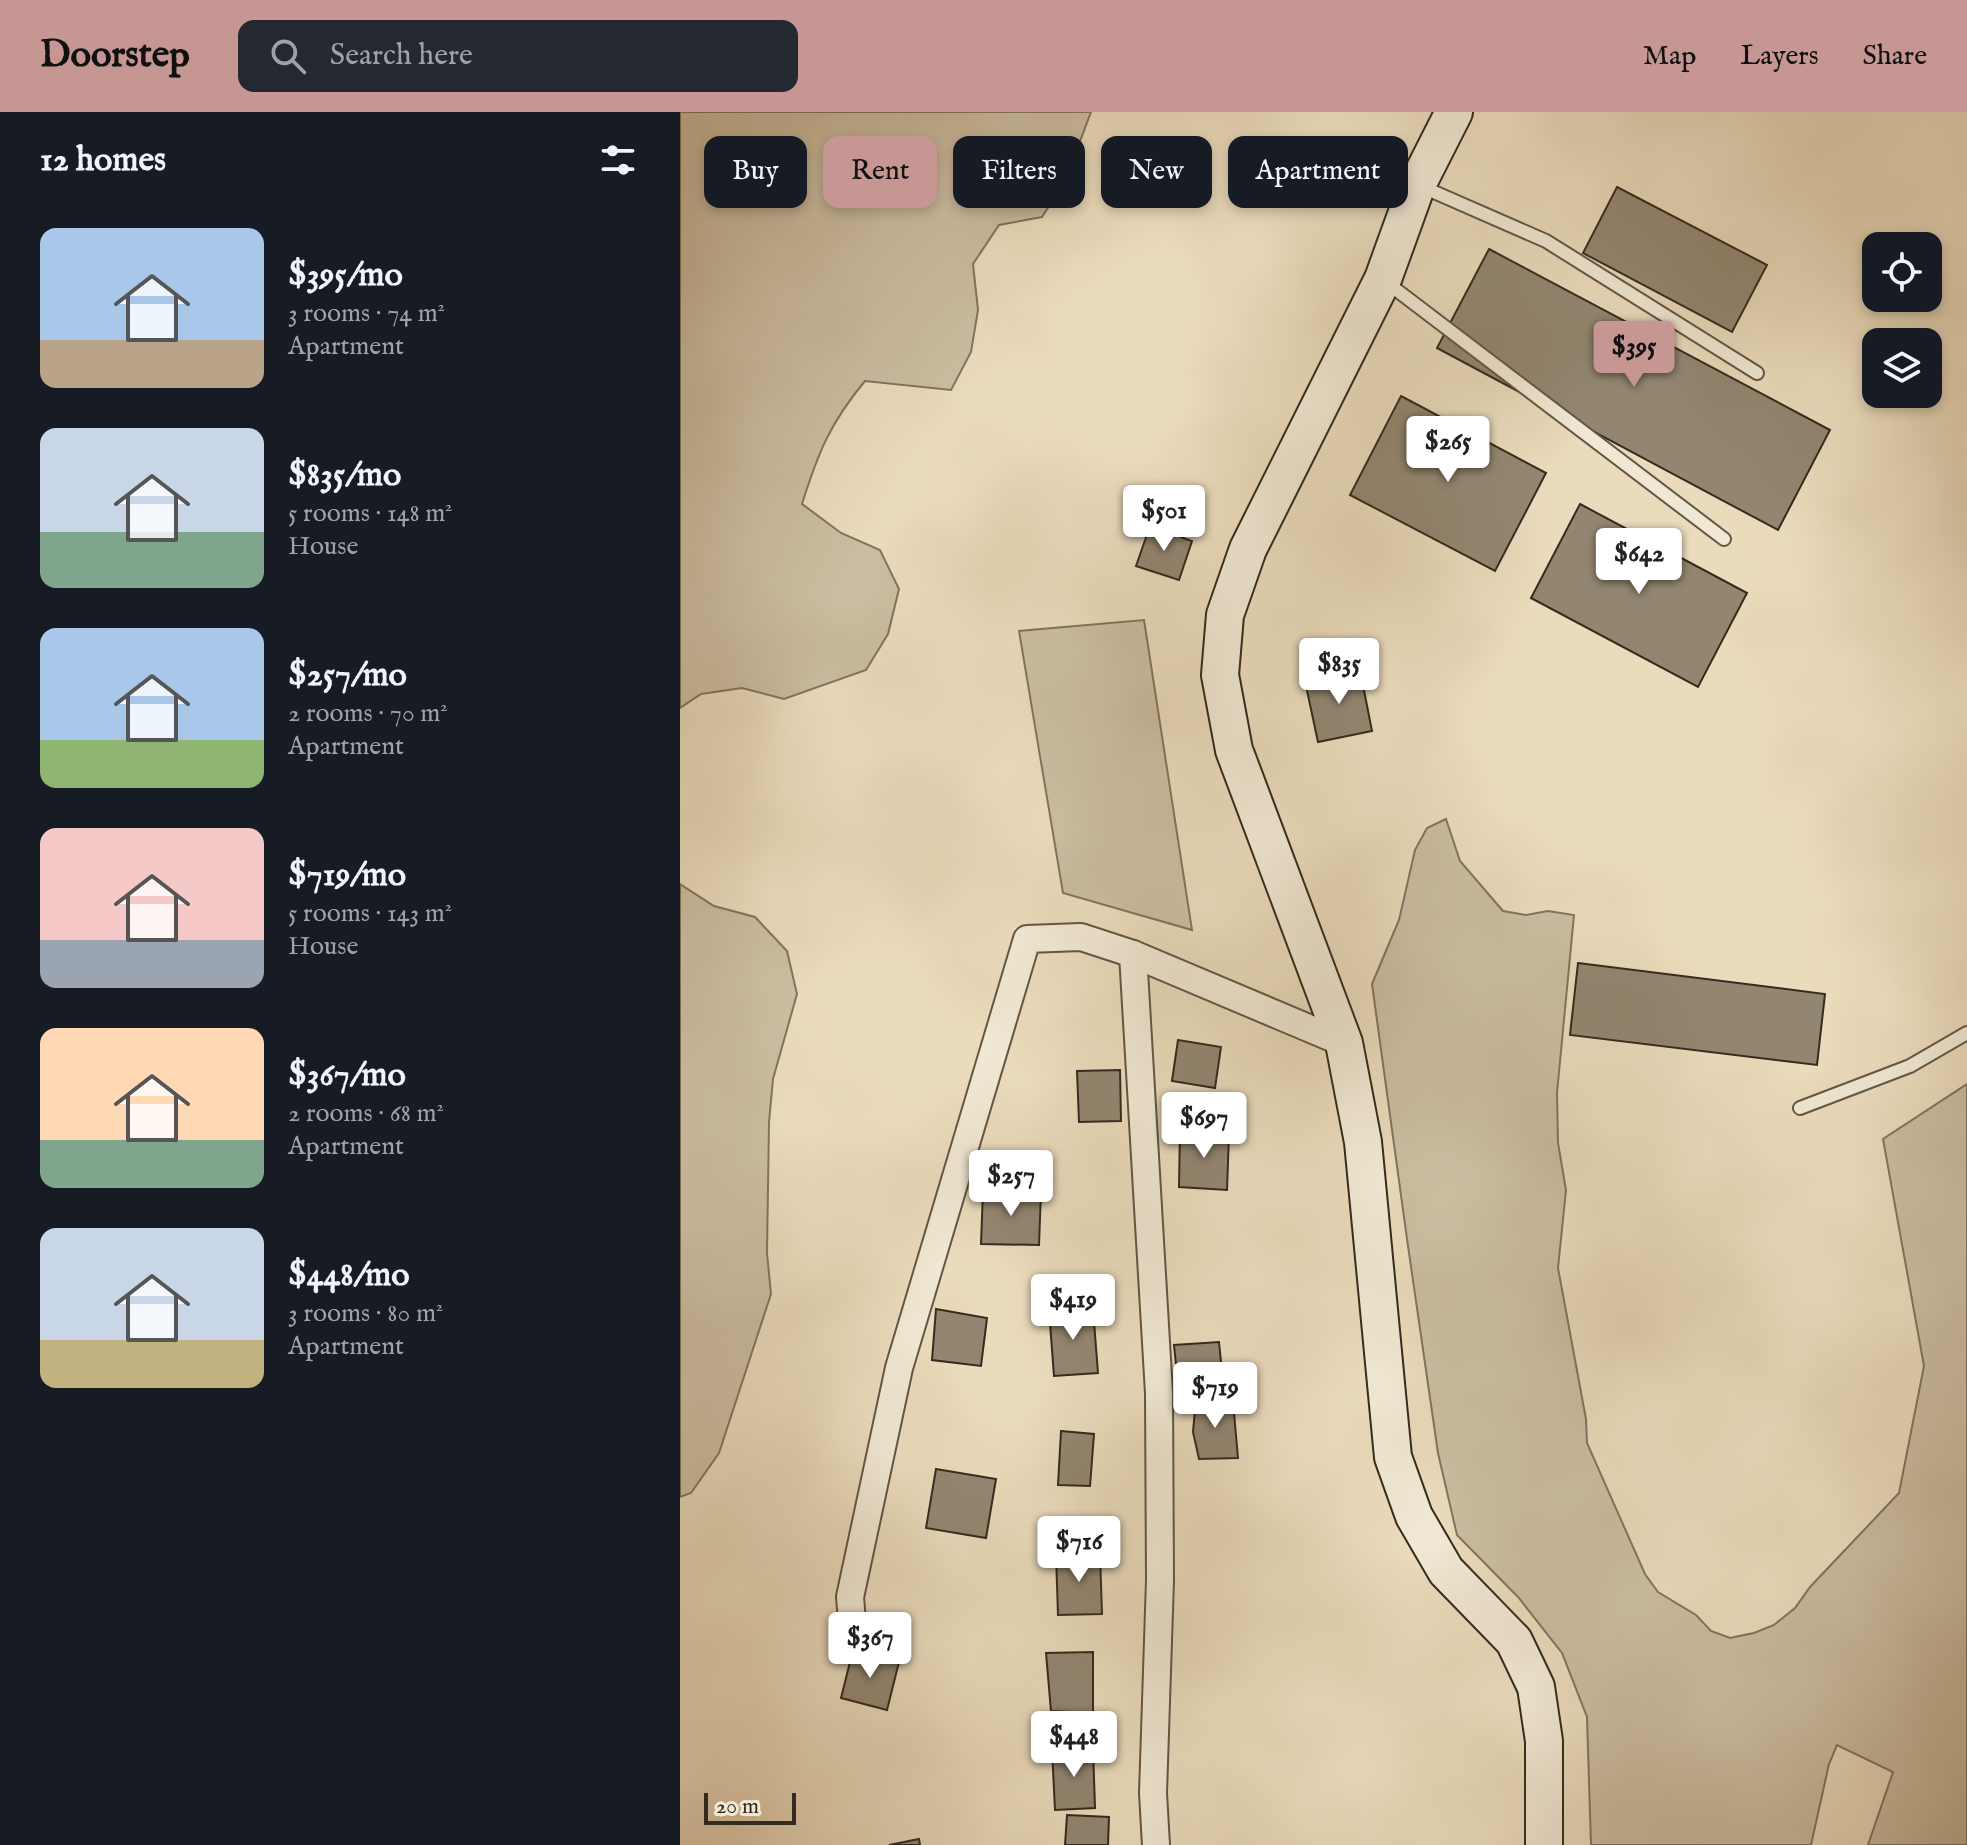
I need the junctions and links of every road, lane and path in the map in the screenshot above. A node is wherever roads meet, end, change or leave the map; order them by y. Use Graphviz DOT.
graph roads {
  1 [pos="1454,112"];
  2 [pos="1417,185"];
  3 [pos="1383,279"];
  4 [pos="1757,373"];
  5 [pos="1724,539"];
  6 [pos="1133,954"];
  7 [pos="1967,1033"];
  8 [pos="1344,1043"];
  9 [pos="1800,1108"];
  10 [pos="854,1645"];
  11 [pos="1156,1845"];
  12 [pos="1544,1845"];
  1 -- 2 [label="main road"];
  2 -- 3 [label="main road"];
  2 -- 4 [label="lane"];
  3 -- 5 [label="lane"];
  3 -- 8 [label="main road"];
  6 -- 8 [label="street"];
  6 -- 10 [label="street"];
  6 -- 11 [label="street"];
  7 -- 9 [label="lane"];
  8 -- 12 [label="main road"];
}
